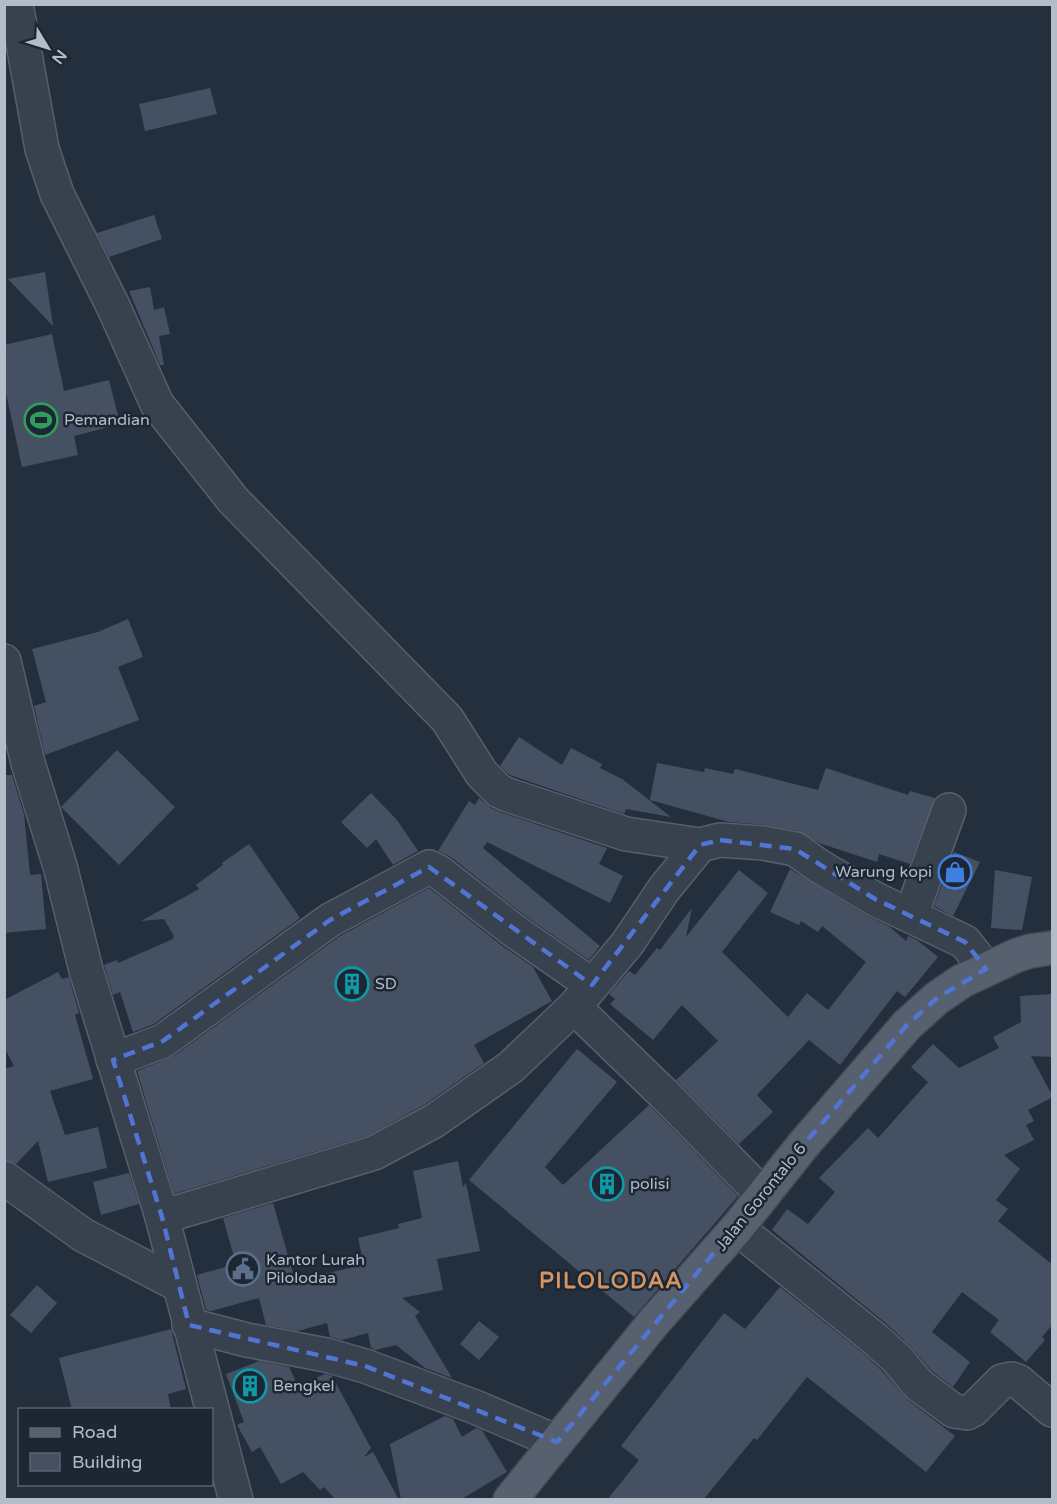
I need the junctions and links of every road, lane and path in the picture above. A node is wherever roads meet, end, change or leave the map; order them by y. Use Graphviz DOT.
graph roads {
  1 [pos="16,4"];
  2 [pos="4,661"];
  3 [pos="948,810"];
  4 [pos="700,845"];
  5 [pos="912,915"];
  6 [pos="1053,948"];
  7 [pos="986,969"];
  8 [pos="583,996"];
  9 [pos="113,1060"];
  10 [pos="4,1178"];
  11 [pos="763,1195"];
  12 [pos="162,1217"];
  13 [pos="737,1228"];
  14 [pos="179,1285"];
  15 [pos="189,1325"];
  16 [pos="211,1408"];
  17 [pos="1053,1410"];
  18 [pos="213,1414"];
  19 [pos="557,1442"];
  20 [pos="236,1500"];
  21 [pos="510,1500"];
  1 -- 4 [label="street"];
  2 -- 9 [label="street"];
  3 -- 5 [label="street"];
  4 -- 5 [label="street"];
  4 -- 8 [label="street"];
  5 -- 7 [label="street"];
  6 -- 7 [label="main road, Jalan Gorontalo 6"];
  7 -- 11 [label="main road, Jalan Gorontalo 6"];
  8 -- 9 [label="street"];
  8 -- 11 [label="street"];
  8 -- 12 [label="street"];
  9 -- 12 [label="street"];
  10 -- 14 [label="street"];
  11 -- 13 [label="main road, Jalan Gorontalo 6"];
  12 -- 14 [label="street"];
  13 -- 17 [label="street"];
  13 -- 19 [label="main road, Jalan Gorontalo 6"];
  14 -- 15 [label="street"];
  15 -- 16 [label="street"];
  15 -- 19 [label="street"];
  18 -- 20 [label="street"];
  19 -- 21 [label="main road, Jalan Gorontalo 6"];
}
